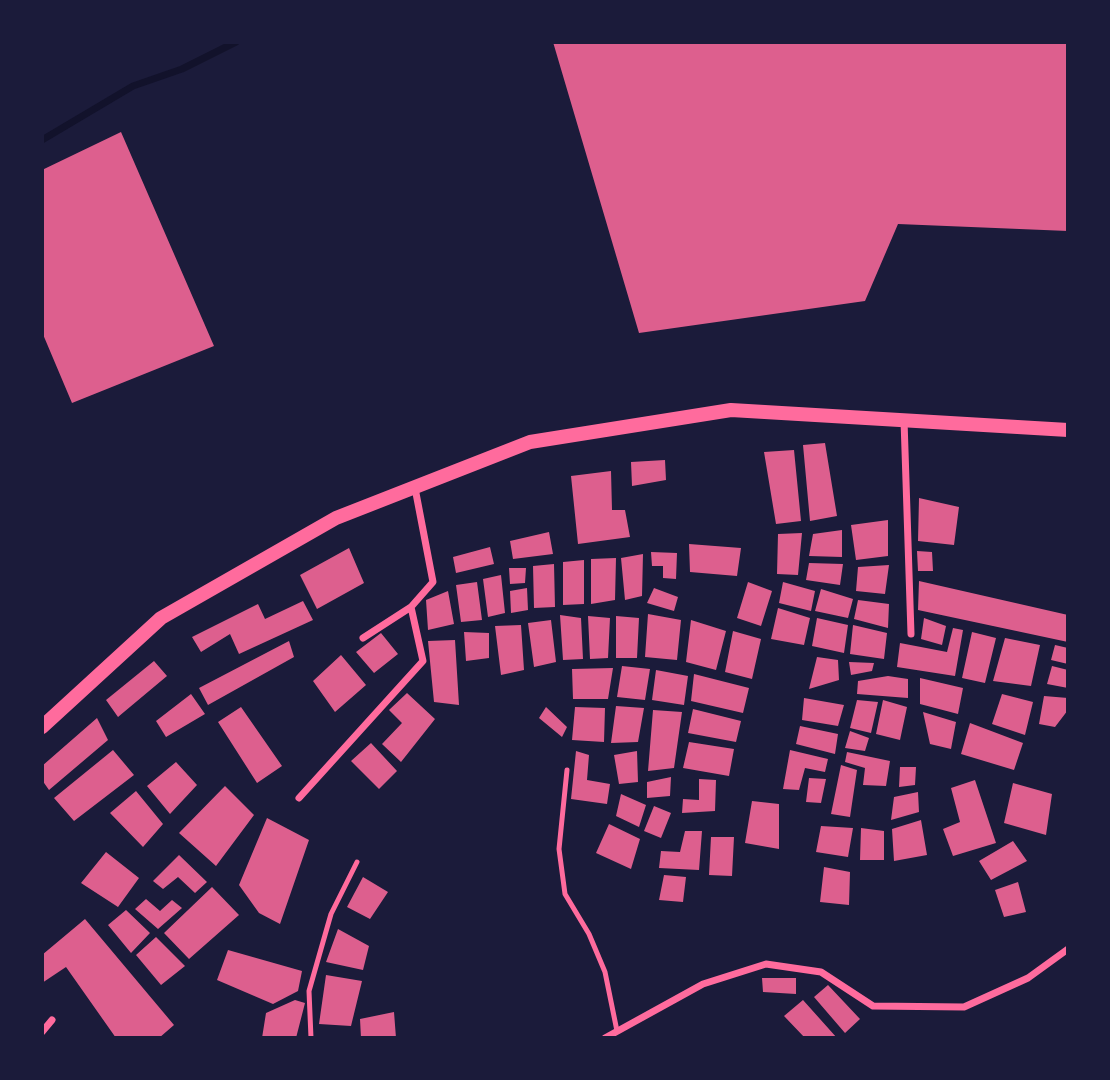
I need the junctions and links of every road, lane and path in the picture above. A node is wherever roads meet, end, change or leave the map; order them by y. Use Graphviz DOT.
graph roads {
  1 [pos="904,420"];
  2 [pos="1068,430"];
  3 [pos="415,487"];
  4 [pos="411,607"];
  5 [pos="911,634"];
  6 [pos="363,638"];
  7 [pos="42,727"];
  8 [pos="567,770"];
  9 [pos="299,798"];
  10 [pos="357,862"];
  11 [pos="1068,949"];
  12 [pos="52,1020"];
  13 [pos="617,1031"];
  14 [pos="42,1032"];
  15 [pos="310,1038"];
  16 [pos="605,1038"];
  1 -- 2 [label="main road"];
  1 -- 3 [label="main road"];
  1 -- 5 [label="street"];
  3 -- 4 [label="street"];
  3 -- 7 [label="main road"];
  4 -- 6 [label="street"];
  4 -- 9 [label="street"];
  8 -- 13 [label="lane"];
  10 -- 15 [label="lane"];
  11 -- 13 [label="street"];
  12 -- 14 [label="street"];
  13 -- 16 [label="street"];
}
